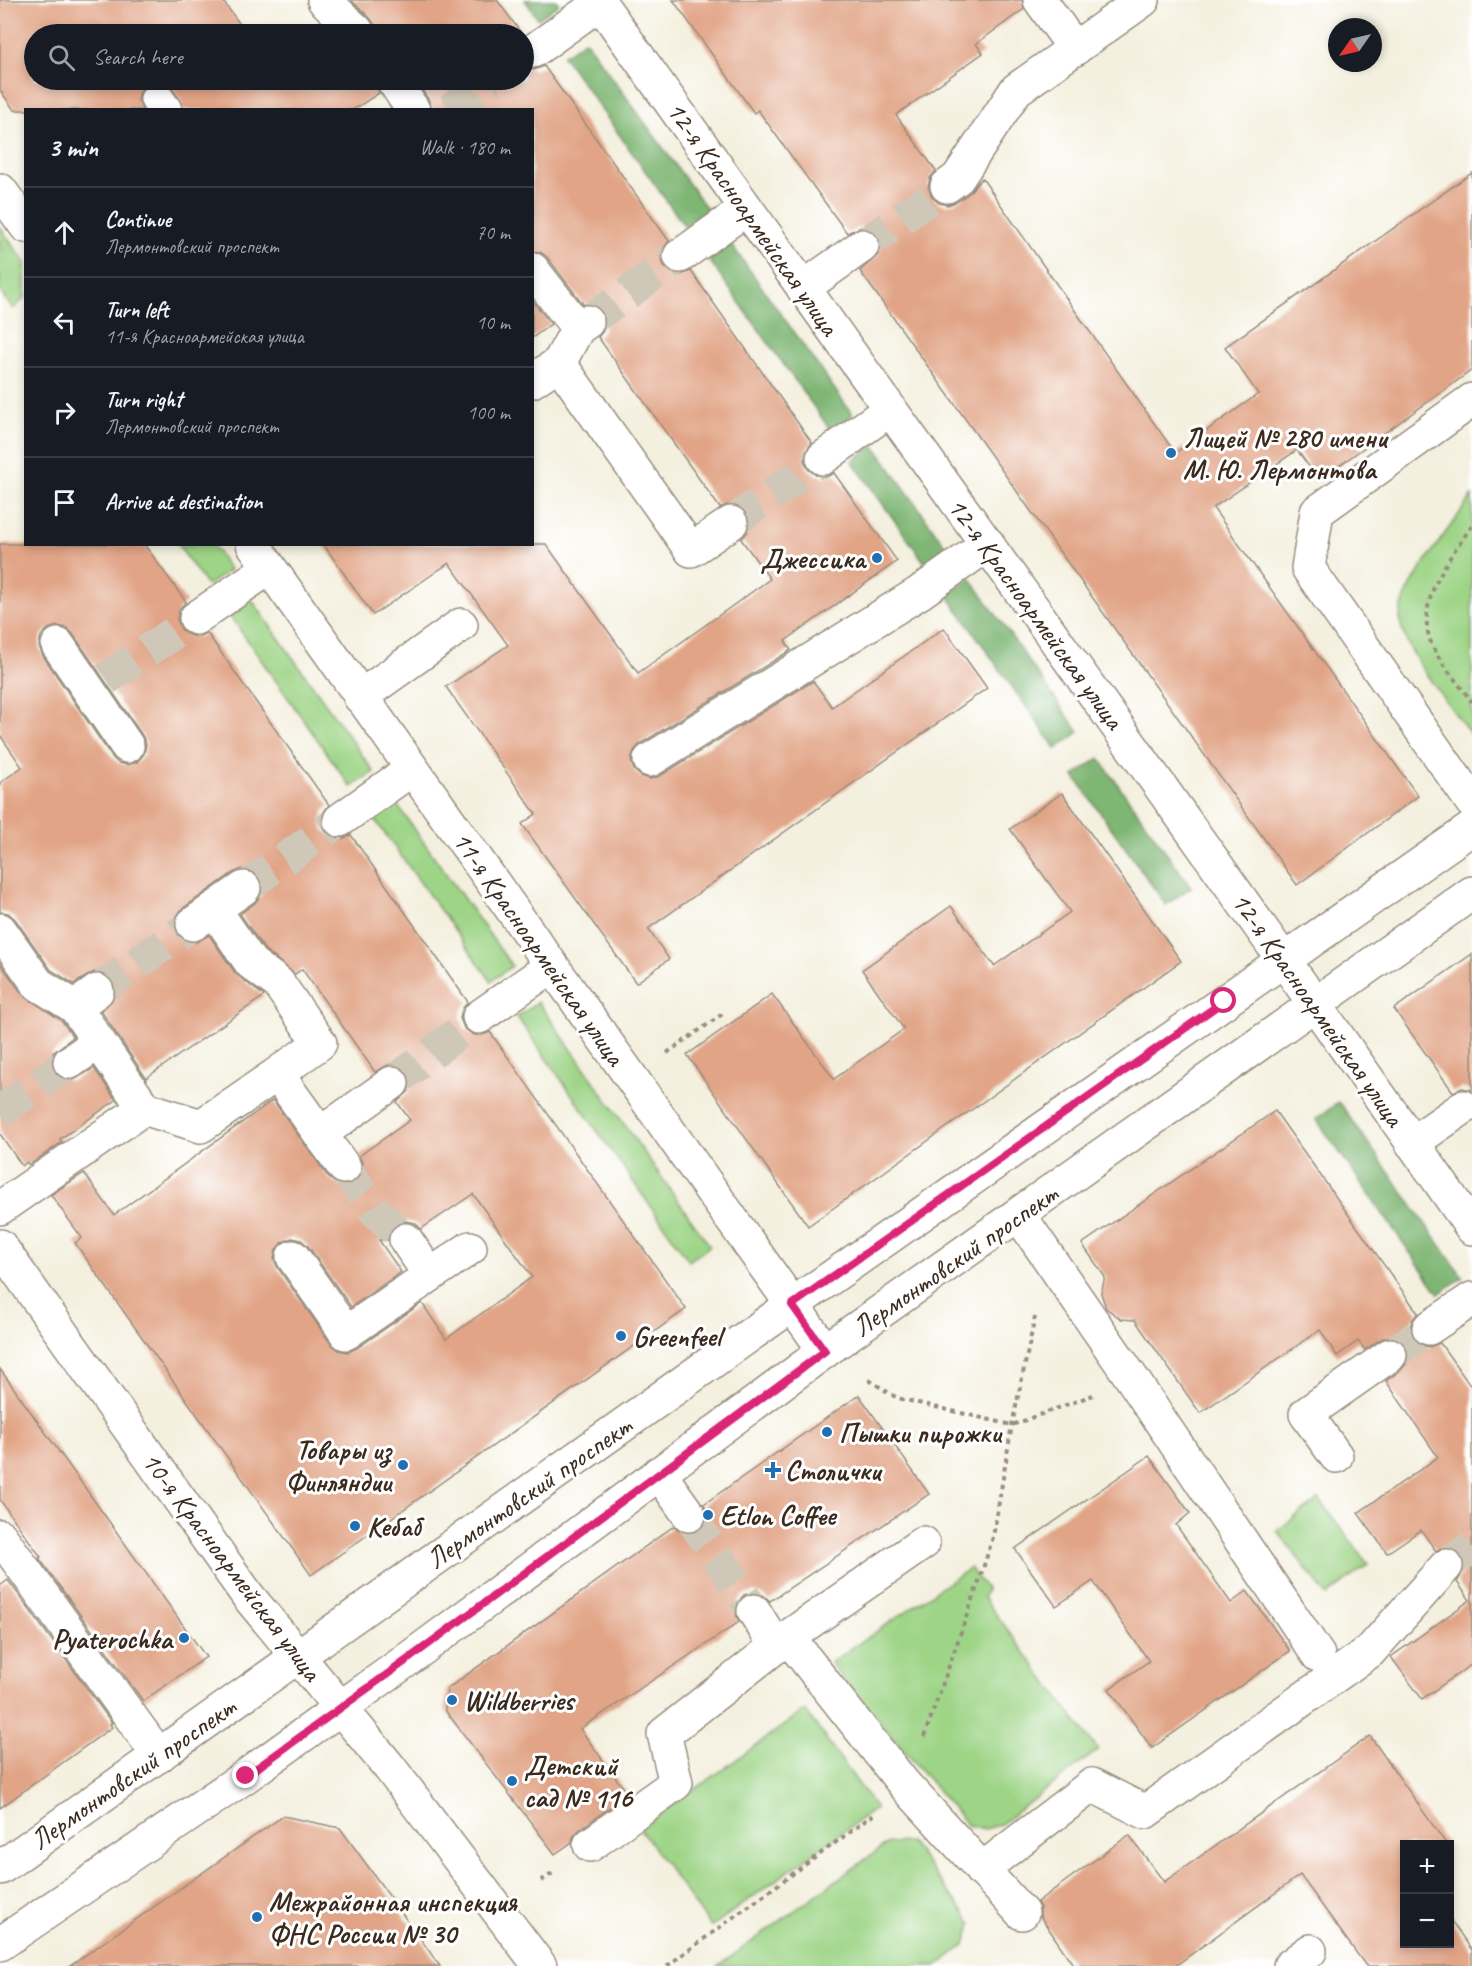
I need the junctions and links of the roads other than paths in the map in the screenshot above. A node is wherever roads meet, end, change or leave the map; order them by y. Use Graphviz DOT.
graph roads {
  1 [pos="324,0"];
  2 [pos="1040,0"];
  3 [pos="1143,0"];
  4 [pos="599,1"];
  5 [pos="349,24"];
  6 [pos="1075,49"];
  7 [pos="534,50"];
  8 [pos="400,90"];
  9 [pos="412,108"];
  10 [pos="946,186"];
  11 [pos="0,190"];
  12 [pos="746,209"];
  13 [pos="24,223"];
  14 [pos="862,246"];
  15 [pos="680,256"];
  16 [pos="534,271"];
  17 [pos="803,288"];
  18 [pos="559,363"];
  19 [pos="534,380"];
  20 [pos="1472,400"];
  21 [pos="889,410"];
  22 [pos="823,458"];
  23 [pos="731,523"];
  24 [pos="987,544"];
  25 [pos="261,556"];
  26 [pos="196,618"];
  27 [pos="461,625"];
  28 [pos="58,645"];
  29 [pos="360,697"];
  30 [pos="127,746"];
  31 [pos="650,760"];
  32 [pos="412,769"];
  33 [pos="1472,802"];
  34 [pos="340,820"];
  35 [pos="1472,828"];
  36 [pos="244,888"];
  37 [pos="1472,893"];
  38 [pos="0,930"];
  39 [pos="1284,960"];
  40 [pos="552,966"];
  41 [pos="1316,1005"];
  42 [pos="479,1017"];
  43 [pos="99,1042"];
  44 [pos="70,1062"];
  45 [pos="277,1074"];
  46 [pos="392,1083"];
  47 [pos="1464,1107"];
  48 [pos="144,1108"];
  49 [pos="320,1134"];
  50 [pos="1412,1143"];
  51 [pos="344,1167"];
  52 [pos="0,1208"];
  53 [pos="1019,1215"];
  54 [pos="1472,1228"];
  55 [pos="406,1240"];
  56 [pos="0,1246"];
  57 [pos="470,1248"];
  58 [pos="293,1257"];
  59 [pos="430,1275"];
  60 [pos="1472,1299"];
  61 [pos="792,1305"];
  62 [pos="1429,1328"];
  63 [pos="825,1351"];
  64 [pos="1390,1355"];
  65 [pos="1336,1456"];
  66 [pos="659,1473"];
  67 [pos="689,1515"];
  68 [pos="923,1543"];
  69 [pos="4,1552"];
  70 [pos="1446,1566"];
  71 [pos="754,1611"];
  72 [pos="782,1642"];
  73 [pos="1318,1655"];
  74 [pos="297,1657"];
  75 [pos="340,1707"];
  76 [pos="159,1756"];
  77 [pos="590,1845"];
  78 [pos="0,1868"];
  79 [pos="981,1870"];
  80 [pos="1022,1913"];
  81 [pos="0,1944"];
  82 [pos="540,1966"];
  1 -- 5 [label="main road"];
  2 -- 6 [label="main road"];
  3 -- 6 [label="main road"];
  4 -- 7 [label="main road"];
  4 -- 12 [label="main road, 12-я Красноармейская улица"];
  6 -- 10 [label="main road"];
  8 -- 9 [label="main road"];
  11 -- 13 [label="main road"];
  12 -- 15 [label="main road"];
  12 -- 17 [label="main road, 12-я Красноармейская улица"];
  14 -- 17 [label="main road"];
  16 -- 18 [label="main road"];
  17 -- 21 [label="main road, 12-я Красноармейская улица"];
  18 -- 19 [label="main road"];
  18 -- 23 [label="main road"];
  20 -- 33 [label="main road"];
  21 -- 22 [label="main road"];
  21 -- 24 [label="main road, 12-я Красноармейская улица"];
  24 -- 31 [label="main road"];
  24 -- 39 [label="main road, 12-я Красноармейская улица"];
  25 -- 26 [label="main road"];
  25 -- 29 [label="main road, 11-я Красноармейская улица"];
  27 -- 29 [label="main road"];
  28 -- 30 [label="main road"];
  29 -- 32 [label="main road, 11-я Красноармейская улица"];
  32 -- 34 [label="main road"];
  32 -- 40 [label="main road, 11-я Красноармейская улица"];
  35 -- 39 [label="main road, Лермонтовский проспект"];
  36 -- 45 [label="main road"];
  37 -- 41 [label="main road, Лермонтовский проспект"];
  38 -- 43 [label="main road"];
  39 -- 41 [label="main road, 12-я Красноармейская улица"];
  39 -- 61 [label="main road, Лермонтовский проспект"];
  40 -- 42 [label="main road"];
  40 -- 61 [label="main road, 11-я Красноармейская улица"];
  41 -- 50 [label="main road, 12-я Красноармейская улица"];
  41 -- 53 [label="main road, Лермонтовский проспект"];
  43 -- 44 [label="main road"];
  43 -- 48 [label="main road"];
  45 -- 48 [label="main road"];
  45 -- 49 [label="main road"];
  46 -- 49 [label="main road"];
  47 -- 50 [label="main road"];
  48 -- 52 [label="main road"];
  49 -- 51 [label="main road"];
  50 -- 54 [label="main road, 12-я Красноармейская улица"];
  53 -- 63 [label="main road, Лермонтовский проспект"];
  53 -- 73 [label="main road"];
  55 -- 59 [label="main road"];
  56 -- 74 [label="main road, 10-я Красноармейская улица"];
  57 -- 59 [label="main road"];
  58 -- 59 [label="main road"];
  60 -- 62 [label="main road"];
  61 -- 63 [label="main road, 11-я Красноармейская улица"];
  61 -- 74 [label="main road, Лермонтовский проспект"];
  63 -- 66 [label="main road, Лермонтовский проспект"];
  64 -- 65 [label="main road"];
  66 -- 67 [label="main road"];
  66 -- 75 [label="main road, Лермонтовский проспект"];
  68 -- 72 [label="main road"];
  69 -- 76 [label="main road"];
  70 -- 79 [label="main road"];
  71 -- 72 [label="main road"];
  72 -- 77 [label="main road"];
  72 -- 79 [label="main road"];
  74 -- 75 [label="main road, 10-я Красноармейская улица"];
  74 -- 76 [label="main road, Лермонтовский проспект"];
  75 -- 81 [label="main road, Лермонтовский проспект"];
  75 -- 82 [label="main road, 10-я Красноармейская улица"];
  76 -- 78 [label="main road, Лермонтовский проспект"];
  79 -- 80 [label="main road"];
}
